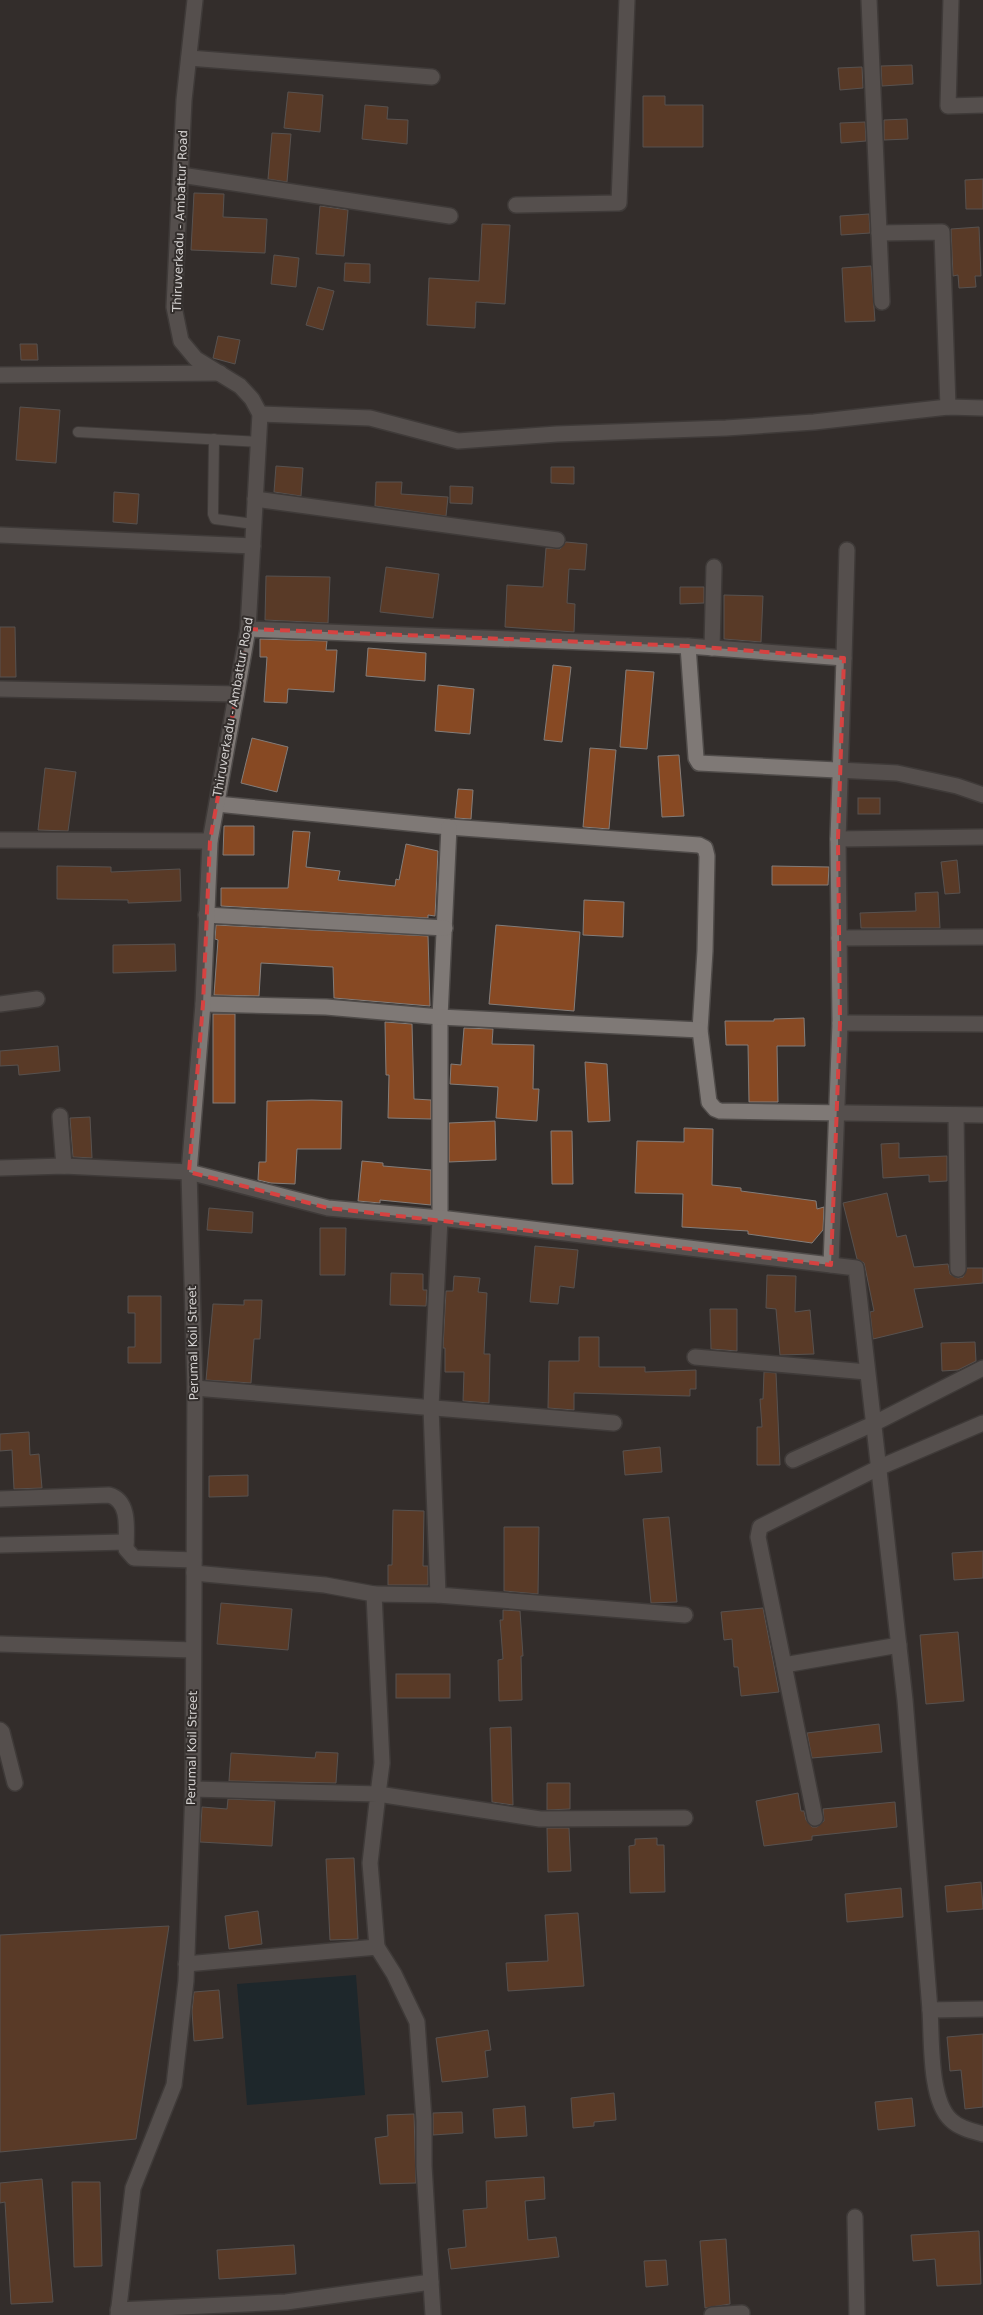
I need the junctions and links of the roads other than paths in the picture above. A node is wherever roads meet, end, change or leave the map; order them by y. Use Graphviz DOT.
graph roads {
  1 [pos="195,0"];
  2 [pos="627,0"];
  3 [pos="869,0"];
  4 [pos="951,0"];
  5 [pos="189,58"];
  6 [pos="432,77"];
  7 [pos="983,105"];
  8 [pos="181,175"];
  9 [pos="516,205"];
  10 [pos="450,216"];
  11 [pos="879,233"];
  12 [pos="882,302"];
  13 [pos="220,373"];
  14 [pos="0,375"];
  15 [pos="948,407"];
  16 [pos="983,408"];
  17 [pos="260,414"];
  18 [pos="78,432"];
  19 [pos="214,439"];
  20 [pos="259,442"];
  21 [pos="255,499"];
  22 [pos="254,524"];
  23 [pos="0,535"];
  24 [pos="557,540"];
  25 [pos="253,546"];
  26 [pos="847,550"];
  27 [pos="714,567"];
  28 [pos="248,629"];
  29 [pos="688,646"];
  30 [pos="712,648"];
  31 [pos="844,658"];
  32 [pos="0,689"];
  33 [pos="236,694"];
  34 [pos="841,769"];
  35 [pos="983,795"];
  36 [pos="217,804"];
  37 [pos="449,827"];
  38 [pos="983,836"];
  39 [pos="838,839"];
  40 [pos="0,840"];
  41 [pos="210,841"];
  42 [pos="206,915"];
  43 [pos="444,928"];
  44 [pos="983,937"];
  45 [pos="839,938"];
  46 [pos="37,999"];
  47 [pos="0,1004"];
  48 [pos="203,1004"];
  49 [pos="440,1017"];
  50 [pos="840,1023"];
  51 [pos="983,1024"];
  52 [pos="700,1030"];
  53 [pos="838,1113"];
  54 [pos="956,1115"];
  55 [pos="983,1115"];
  56 [pos="60,1116"];
  57 [pos="64,1166"];
  58 [pos="0,1168"];
  59 [pos="189,1172"];
  60 [pos="440,1218"];
  61 [pos="831,1265"];
  62 [pos="958,1268"];
  63 [pos="695,1358"];
  64 [pos="983,1368"];
  65 [pos="867,1372"];
  66 [pos="195,1388"];
  67 [pos="431,1407"];
  68 [pos="614,1423"];
  69 [pos="983,1423"];
  70 [pos="873,1424"];
  71 [pos="793,1460"];
  72 [pos="878,1468"];
  73 [pos="0,1499"];
  74 [pos="126,1542"];
  75 [pos="0,1546"];
  76 [pos="194,1567"];
  77 [pos="374,1594"];
  78 [pos="438,1595"];
  79 [pos="685,1615"];
  80 [pos="0,1644"];
  81 [pos="899,1645"];
  82 [pos="193,1650"];
  83 [pos="784,1665"];
  84 [pos="0,1730"];
  85 [pos="15,1783"];
  86 [pos="193,1789"];
  87 [pos="378,1794"];
  88 [pos="685,1818"];
  89 [pos="815,1818"];
  90 [pos="377,1947"];
  91 [pos="186,1964"];
  92 [pos="983,2009"];
  93 [pos="930,2010"];
  94 [pos="983,2134"];
  95 [pos="855,2217"];
  96 [pos="431,2282"];
  97 [pos="286,2309"];
  98 [pos="118,2313"];
  99 [pos="742,2313"];
  100 [pos="433,2315"];
  101 [pos="712,2315"];
  102 [pos="857,2315"];
  1 -- 5 [label="street, Thiruverkadu - Ambattur Road"];
  2 -- 9 [label="street"];
  3 -- 11 [label="street"];
  4 -- 7 [label="street"];
  5 -- 6 [label="street"];
  5 -- 8 [label="street, Thiruverkadu - Ambattur Road"];
  8 -- 10 [label="street"];
  8 -- 13 [label="street, Thiruverkadu - Ambattur Road"];
  11 -- 12 [label="street"];
  11 -- 15 [label="street"];
  13 -- 14 [label="street"];
  13 -- 17 [label="street, Thiruverkadu - Ambattur Road"];
  15 -- 16 [label="street"];
  15 -- 17 [label="street"];
  17 -- 20 [label="street, Thiruverkadu - Ambattur Road"];
  18 -- 19 [label="lane"];
  19 -- 20 [label="lane"];
  19 -- 22 [label="lane"];
  20 -- 21 [label="street, Thiruverkadu - Ambattur Road"];
  21 -- 22 [label="street, Thiruverkadu - Ambattur Road"];
  21 -- 24 [label="street"];
  22 -- 25 [label="street, Thiruverkadu - Ambattur Road"];
  23 -- 25 [label="street"];
  25 -- 28 [label="street, Thiruverkadu - Ambattur Road"];
  26 -- 31 [label="street"];
  27 -- 30 [label="street"];
  28 -- 29 [label="street"];
  28 -- 33 [label="street, Thiruverkadu - Ambattur Road"];
  29 -- 30 [label="street"];
  29 -- 34 [label="street"];
  30 -- 31 [label="street"];
  31 -- 34 [label="street"];
  32 -- 33 [label="street"];
  33 -- 36 [label="street, Thiruverkadu - Ambattur Road"];
  34 -- 35 [label="street"];
  34 -- 39 [label="street"];
  36 -- 37 [label="street"];
  36 -- 41 [label="street, Thiruverkadu - Ambattur Road"];
  37 -- 43 [label="street"];
  37 -- 52 [label="street"];
  38 -- 39 [label="street"];
  39 -- 45 [label="street"];
  40 -- 41 [label="street"];
  41 -- 42 [label="street, Thiruverkadu - Ambattur Road"];
  42 -- 43 [label="street"];
  42 -- 48 [label="street, Thiruverkadu - Ambattur Road"];
  43 -- 49 [label="street"];
  44 -- 45 [label="street"];
  45 -- 50 [label="street"];
  46 -- 47 [label="street"];
  48 -- 49 [label="street"];
  48 -- 59 [label="street, Thiruverkadu - Ambattur Road"];
  49 -- 52 [label="street"];
  49 -- 60 [label="street"];
  50 -- 51 [label="street"];
  50 -- 53 [label="street"];
  52 -- 53 [label="street"];
  53 -- 54 [label="street"];
  53 -- 61 [label="street"];
  54 -- 55 [label="street"];
  54 -- 62 [label="street"];
  56 -- 57 [label="street"];
  57 -- 58 [label="street"];
  57 -- 59 [label="street"];
  59 -- 60 [label="street"];
  59 -- 66 [label="street, Perumal Koil Street"];
  60 -- 61 [label="street"];
  60 -- 67 [label="street"];
  61 -- 65 [label="street"];
  63 -- 65 [label="street"];
  64 -- 70 [label="street"];
  65 -- 70 [label="street"];
  66 -- 67 [label="street"];
  66 -- 76 [label="street, Perumal Koil Street"];
  67 -- 68 [label="street"];
  67 -- 78 [label="street"];
  69 -- 72 [label="street"];
  70 -- 71 [label="street"];
  70 -- 72 [label="street"];
  72 -- 81 [label="street"];
  72 -- 83 [label="street"];
  73 -- 74 [label="street"];
  74 -- 75 [label="street"];
  74 -- 76 [label="street"];
  76 -- 77 [label="street"];
  76 -- 82 [label="street, Perumal Koil Street"];
  77 -- 78 [label="street"];
  77 -- 87 [label="street"];
  78 -- 79 [label="street"];
  80 -- 82 [label="street"];
  81 -- 83 [label="street"];
  81 -- 93 [label="street"];
  82 -- 86 [label="street, Perumal Koil Street"];
  83 -- 89 [label="street"];
  84 -- 85 [label="street"];
  86 -- 87 [label="street"];
  86 -- 91 [label="street, Perumal Koil Street"];
  87 -- 88 [label="street"];
  87 -- 90 [label="street"];
  90 -- 91 [label="street"];
  90 -- 96 [label="street"];
  91 -- 98 [label="street, Perumal Koil Street"];
  92 -- 93 [label="street"];
  93 -- 94 [label="street"];
  95 -- 102 [label="street"];
  96 -- 97 [label="street"];
  96 -- 100 [label="street"];
  97 -- 98 [label="street"];
  99 -- 101 [label="street"];
}
